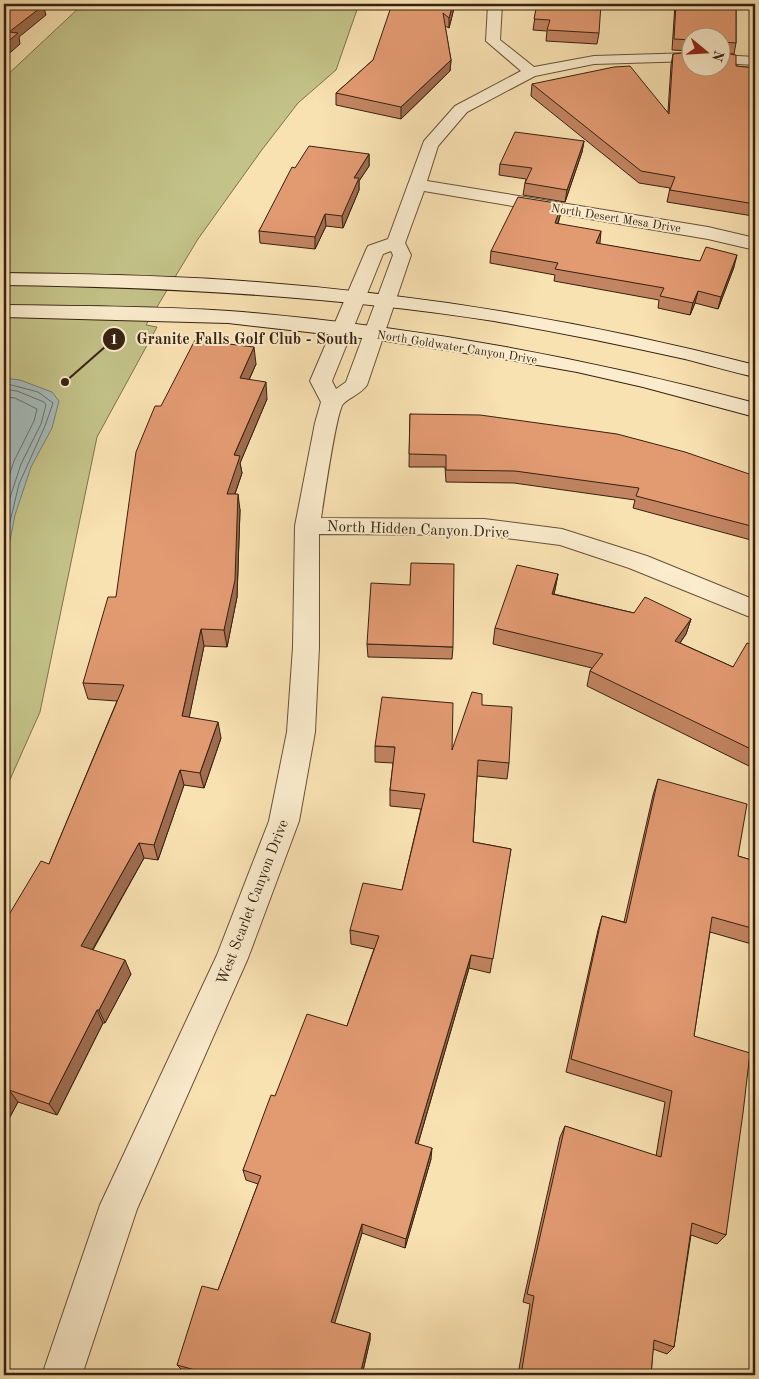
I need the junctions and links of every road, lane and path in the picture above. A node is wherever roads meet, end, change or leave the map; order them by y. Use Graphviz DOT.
graph roads {
  1 [pos="495,4"];
  2 [pos="682,57"];
  3 [pos="732,60"];
  4 [pos="755,61"];
  5 [pos="531,72"];
  6 [pos="417,185"];
  7 [pos="396,243"];
  8 [pos="755,244"];
  9 [pos="4,279"];
  10 [pos="4,311"];
  11 [pos="348,314"];
  12 [pos="380,317"];
  13 [pos="755,371"];
  14 [pos="332,402"];
  15 [pos="755,410"];
  16 [pos="306,526"];
  17 [pos="755,610"];
  18 [pos="62,1375"];
  1 -- 5 [label="street"];
  2 -- 5 [label="street"];
  3 -- 4 [label="street"];
  5 -- 6 [label="street"];
  6 -- 7 [label="street"];
  6 -- 8 [label="street, North Desert Mesa Drive"];
  7 -- 11 [label="street"];
  7 -- 12 [label="street"];
  9 -- 11 [label="street, North Goldwater Canyon Drive"];
  10 -- 11 [label="street, North Goldwater Canyon Drive"];
  11 -- 12 [label="street, North Goldwater Canyon Drive"];
  11 -- 12 [label="street, North Goldwater Canyon Drive"];
  11 -- 14 [label="street"];
  12 -- 13 [label="street, North Goldwater Canyon Drive"];
  12 -- 14 [label="street"];
  12 -- 15 [label="street, North Goldwater Canyon Drive"];
  14 -- 16 [label="street, West Scarlet Canyon Drive"];
  16 -- 17 [label="street, North Hidden Canyon Drive"];
  16 -- 18 [label="street, West Scarlet Canyon Drive"];
}
